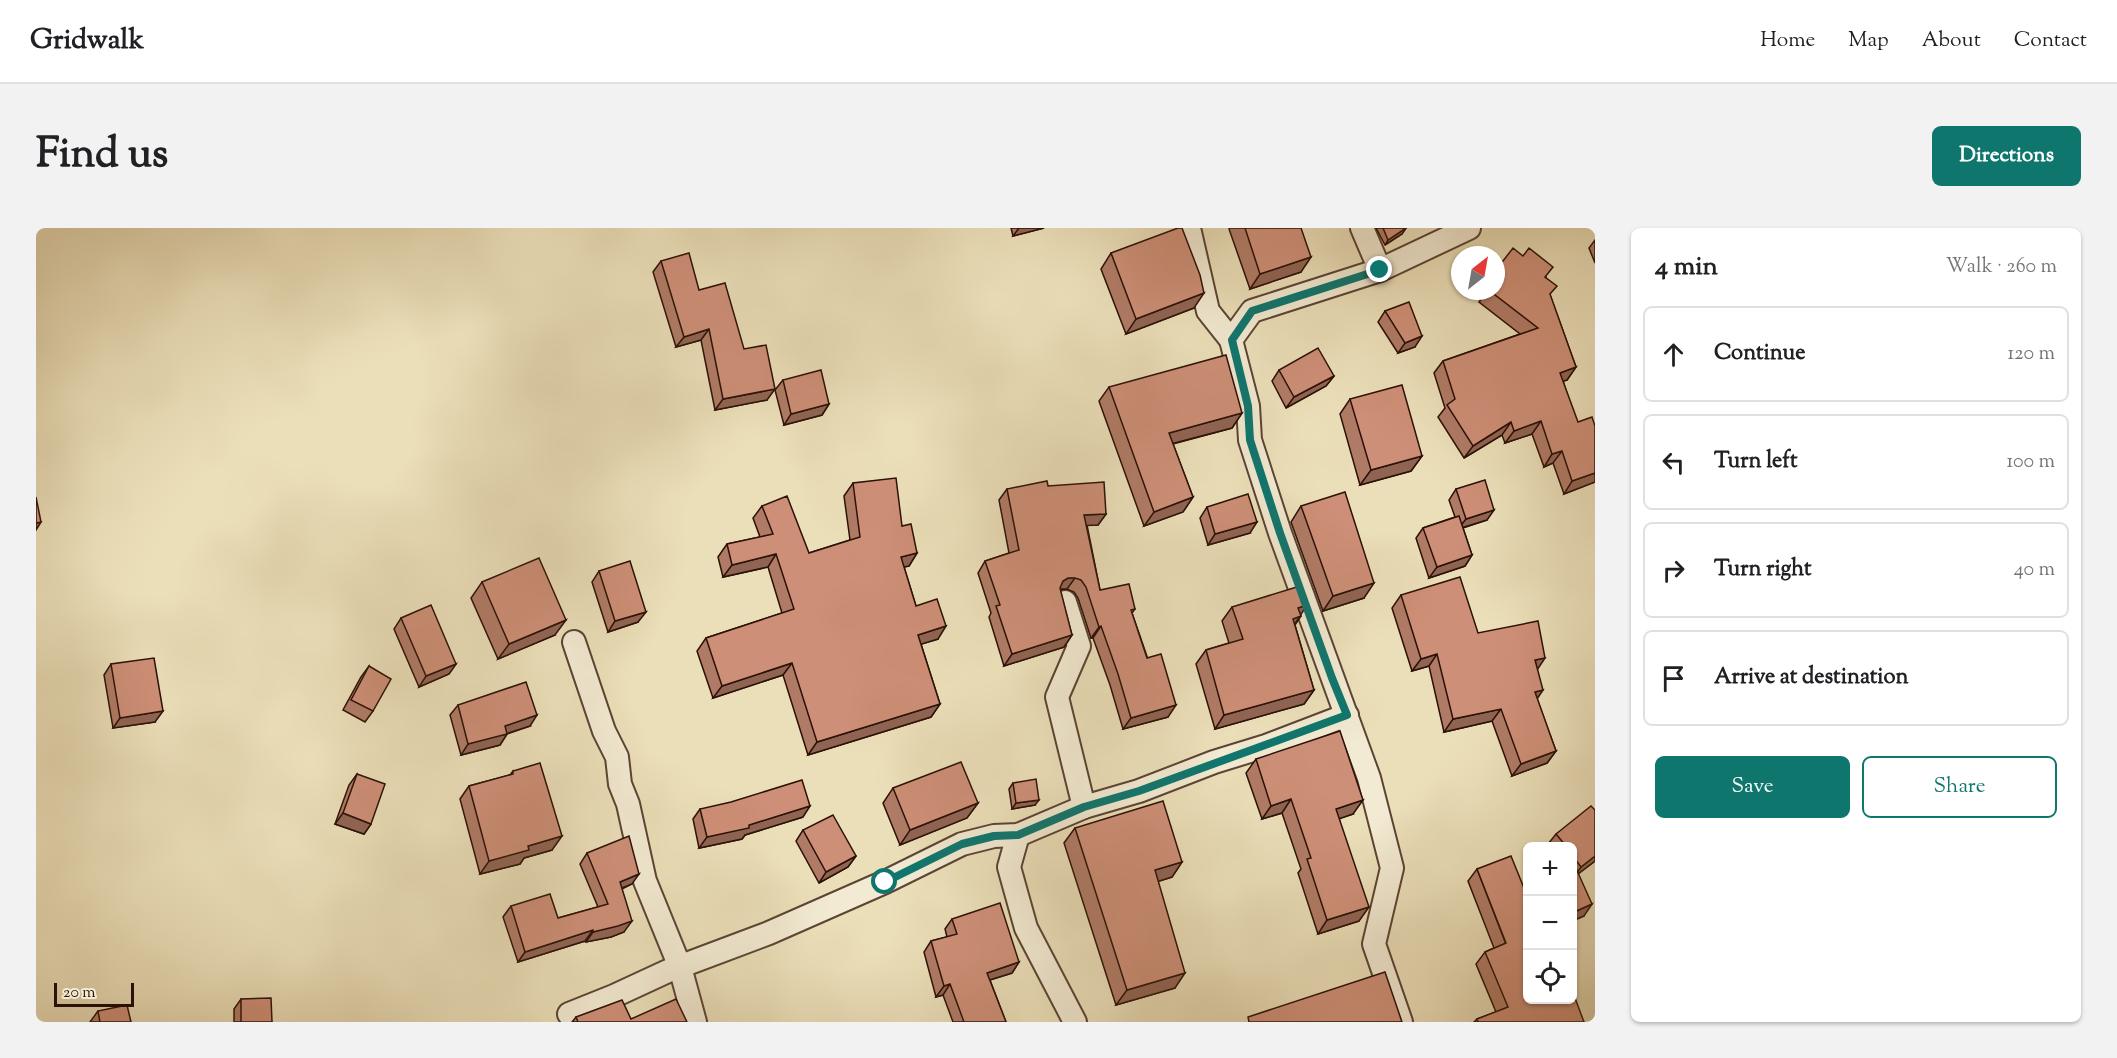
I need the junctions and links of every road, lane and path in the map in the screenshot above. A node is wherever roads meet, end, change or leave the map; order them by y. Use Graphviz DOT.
graph roads {
  1 [pos="1189,228"];
  2 [pos="1362,228"];
  3 [pos="1469,228"];
  4 [pos="1380,270"];
  5 [pos="1232,340"];
  6 [pos="1065,603"];
  7 [pos="574,642"];
  8 [pos="1347,715"];
  9 [pos="1084,807"];
  10 [pos="1018,835"];
  11 [pos="680,967"];
  12 [pos="569,1014"];
  13 [pos="695,1022"];
  14 [pos="1075,1022"];
  15 [pos="1401,1022"];
  1 -- 5 [label="street"];
  2 -- 4 [label="street"];
  3 -- 4 [label="street"];
  4 -- 5 [label="street"];
  5 -- 8 [label="street"];
  6 -- 9 [label="street"];
  7 -- 11 [label="street"];
  8 -- 9 [label="street"];
  8 -- 15 [label="street"];
  9 -- 10 [label="street"];
  10 -- 11 [label="street"];
  10 -- 14 [label="street"];
  11 -- 12 [label="street"];
  11 -- 13 [label="street"];
}
